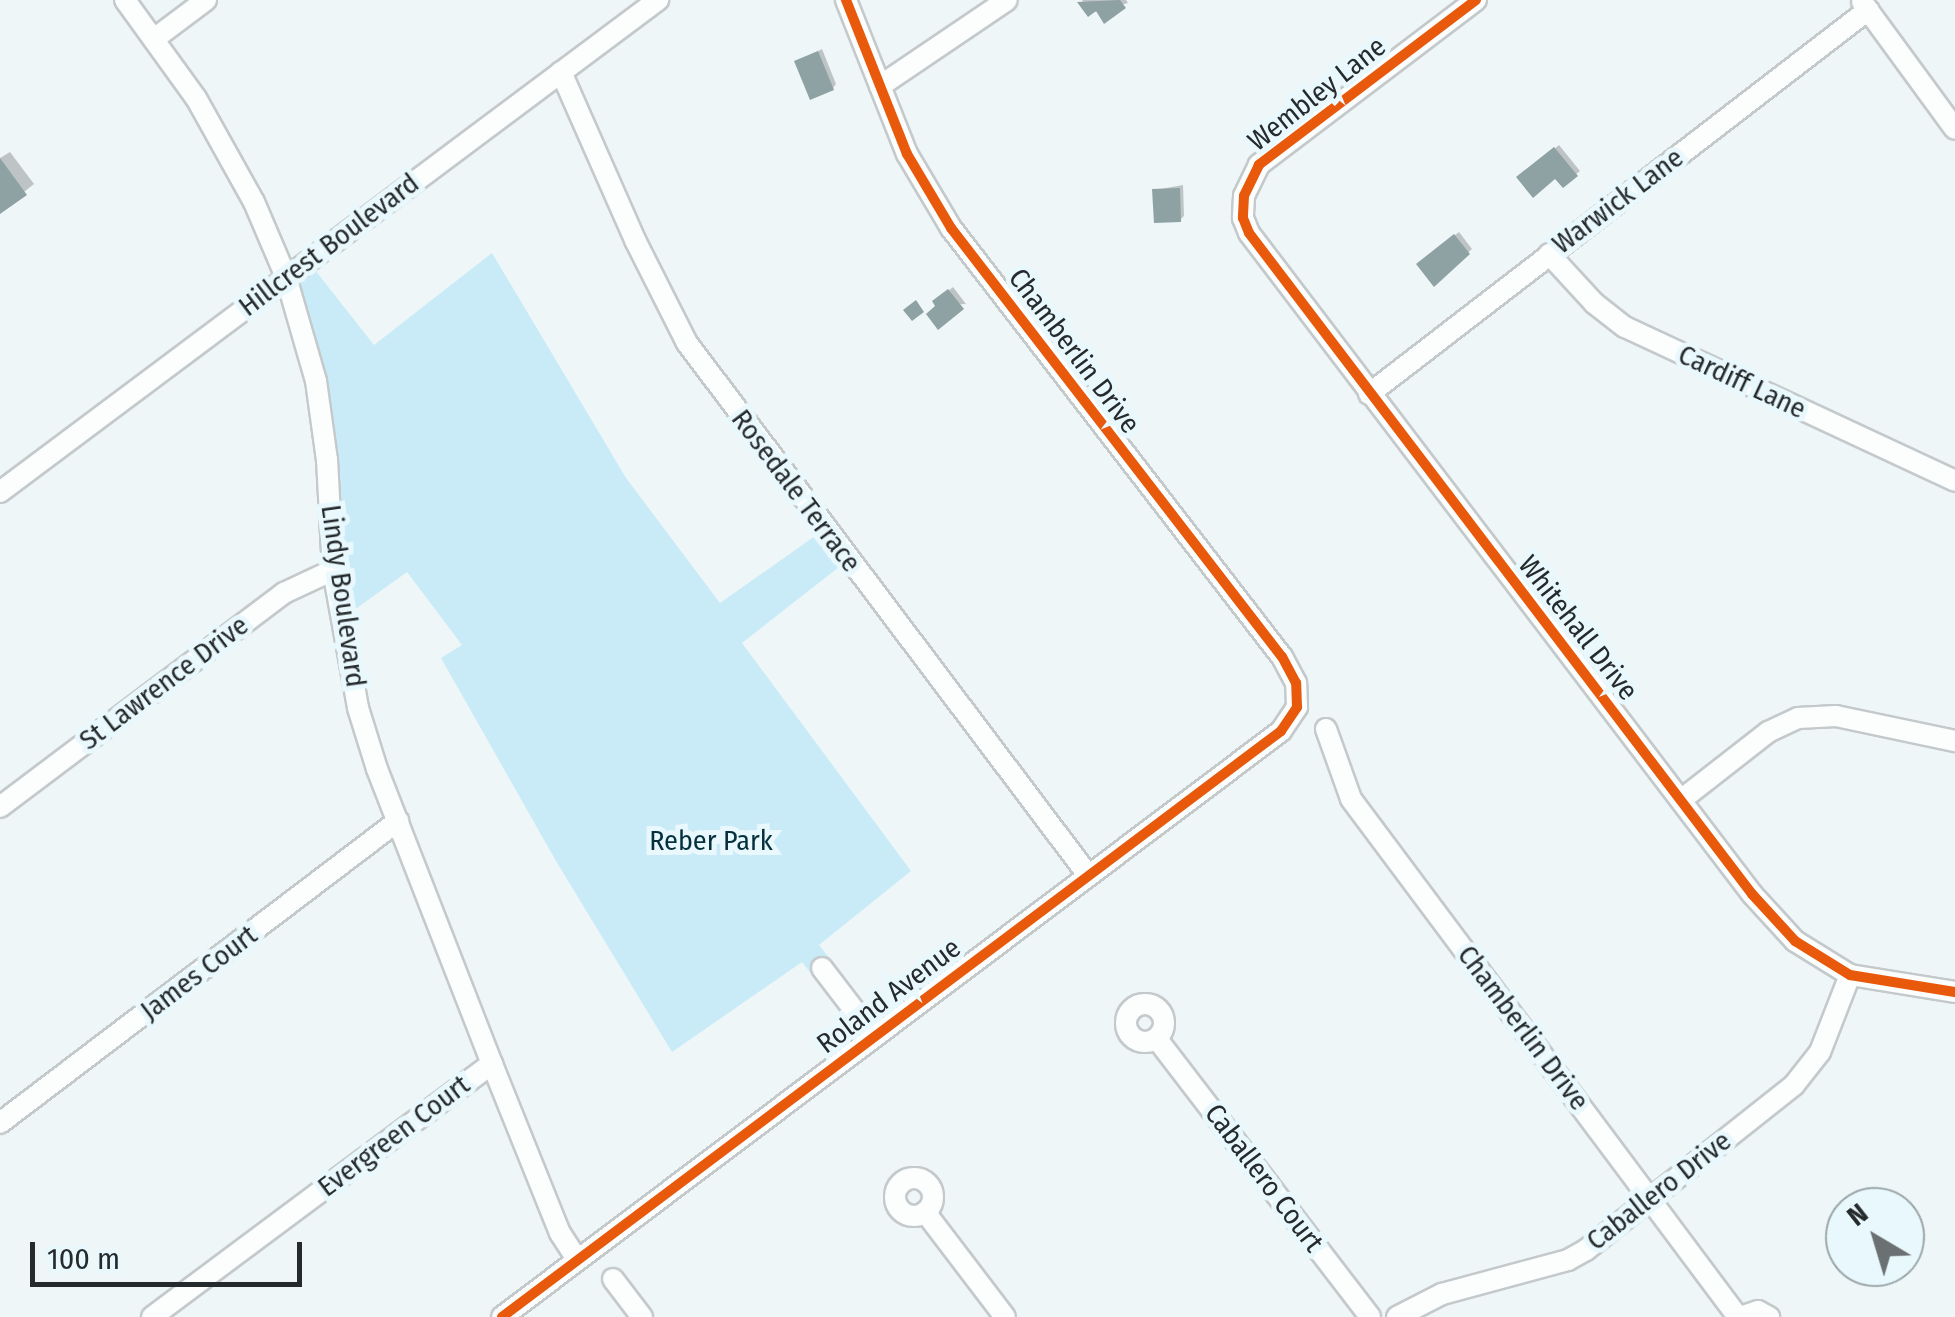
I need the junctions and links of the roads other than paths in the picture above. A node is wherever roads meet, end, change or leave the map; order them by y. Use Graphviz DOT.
graph roads {
  1 [pos="125,0"];
  2 [pos="206,0"];
  3 [pos="658,0"];
  4 [pos="846,0"];
  5 [pos="1007,0"];
  6 [pos="1476,0"];
  7 [pos="1864,5"];
  8 [pos="154,39"];
  9 [pos="561,72"];
  10 [pos="880,86"];
  11 [pos="1955,129"];
  12 [pos="1244,196"];
  13 [pos="1549,254"];
  14 [pos="286,278"];
  15 [pos="1370,394"];
  16 [pos="1955,482"];
  17 [pos="0,492"];
  18 [pos="333,570"];
  19 [pos="1297,707"];
  20 [pos="1326,729"];
  21 [pos="1955,741"];
  22 [pos="1681,800"];
  23 [pos="0,807"];
  24 [pos="398,821"];
  25 [pos="1088,875"];
  26 [pos="822,968"];
  27 [pos="1850,976"];
  28 [pos="1955,992"];
  29 [pos="874,1036"];
  30 [pos="1157,1039"];
  31 [pos="492,1064"];
  32 [pos="0,1123"];
  33 [pos="1650,1198"];
  34 [pos="926,1212"];
  35 [pos="578,1259"];
  36 [pos="613,1278"];
  37 [pos="152,1317"];
  38 [pos="502,1317"];
  39 [pos="642,1317"];
  40 [pos="1005,1317"];
  41 [pos="1370,1317"];
  42 [pos="1397,1317"];
  43 [pos="1739,1317"];
  44 [pos="1769,1317"];
  1 -- 8 [label="street, Lindy Boulevard"];
  2 -- 8 [label="street"];
  3 -- 9 [label="street, Hillcrest Boulevard"];
  4 -- 10 [label="street, Chamberlin Drive"];
  5 -- 10 [label="street"];
  6 -- 12 [label="street, Wembley Lane"];
  7 -- 11 [label="street"];
  7 -- 13 [label="street, Warwick Lane"];
  8 -- 14 [label="street, Lindy Boulevard"];
  9 -- 14 [label="street, Hillcrest Boulevard"];
  9 -- 25 [label="street, Rosedale Terrace"];
  10 -- 19 [label="street, Chamberlin Drive"];
  12 -- 15 [label="street, Whitehall Drive"];
  13 -- 15 [label="street, Warwick Lane"];
  13 -- 16 [label="street, Cardiff Lane"];
  14 -- 17 [label="street, Hillcrest Boulevard"];
  14 -- 18 [label="street, Lindy Boulevard"];
  15 -- 22 [label="street, Whitehall Drive"];
  18 -- 23 [label="street, St Lawrence Drive"];
  18 -- 24 [label="street, Lindy Boulevard"];
  19 -- 25 [label="street, Roland Avenue"];
  20 -- 33 [label="street, Chamberlin Drive"];
  21 -- 22 [label="street"];
  22 -- 27 [label="street, Whitehall Drive"];
  24 -- 31 [label="street, Lindy Boulevard"];
  24 -- 32 [label="street, James Court"];
  25 -- 29 [label="street, Roland Avenue"];
  26 -- 29 [label="street"];
  27 -- 28 [label="street, Whitehall Drive"];
  27 -- 33 [label="street, Caballero Drive"];
  29 -- 35 [label="street, Roland Avenue"];
  30 -- 41 [label="street, Caballero Court"];
  31 -- 35 [label="street, Lindy Boulevard"];
  31 -- 37 [label="street, Evergreen Court"];
  33 -- 42 [label="street, Caballero Drive"];
  33 -- 43 [label="street, Chamberlin Drive"];
  34 -- 40 [label="street"];
  35 -- 38 [label="street, Roland Avenue"];
  36 -- 39 [label="street"];
  43 -- 44 [label="street, Chamberlin Drive"];
}
